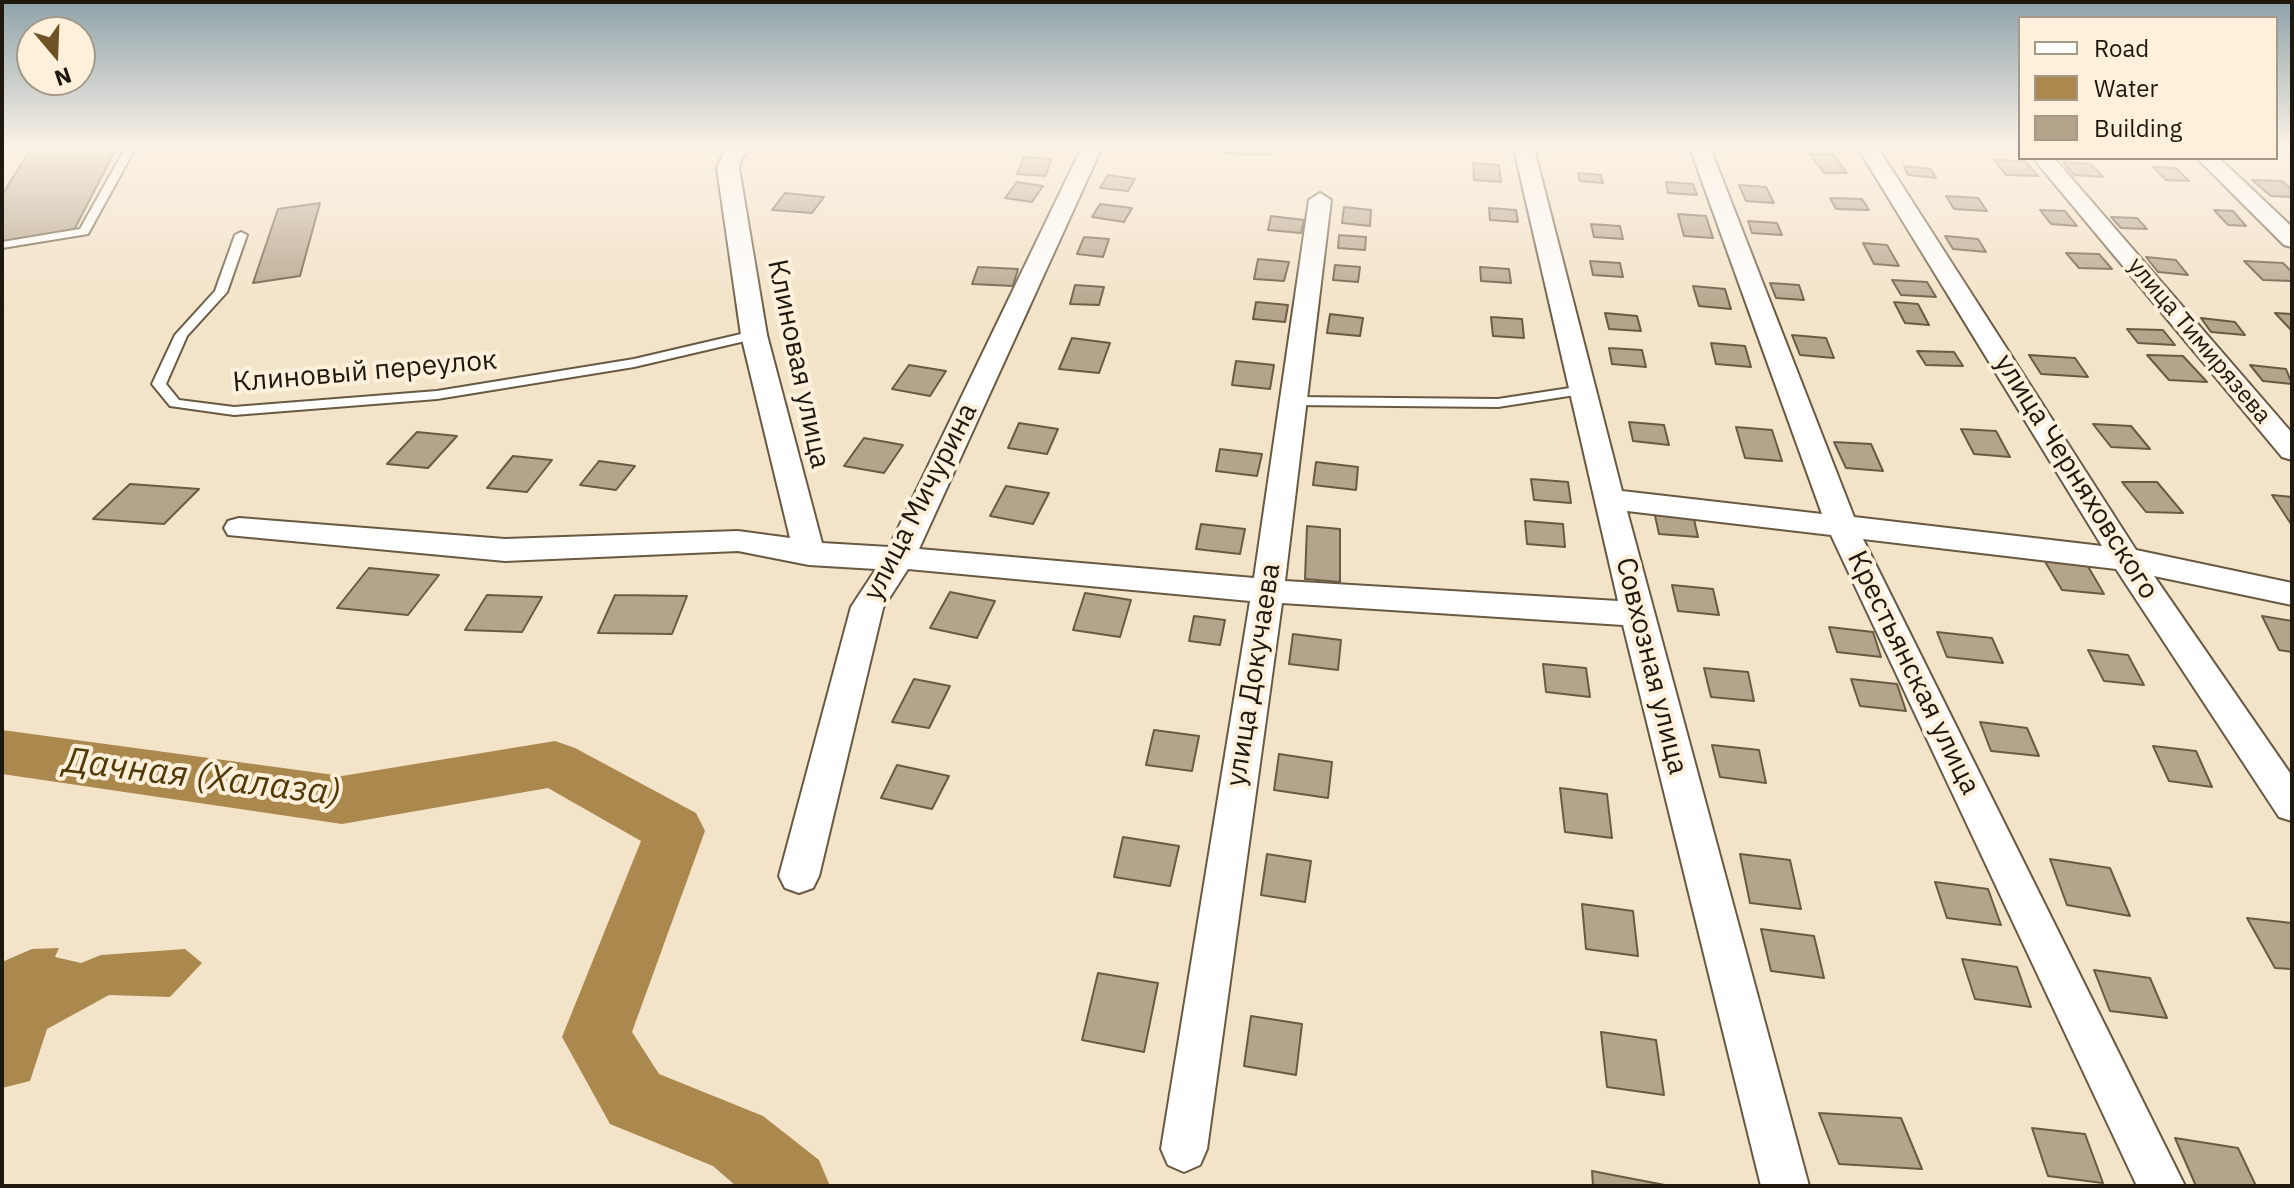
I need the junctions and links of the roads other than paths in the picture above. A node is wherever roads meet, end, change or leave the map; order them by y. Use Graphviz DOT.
graph roads {
  1 [pos="101,200"];
  2 [pos="733,200"];
  3 [pos="1067,200"];
  4 [pos="1320,200"];
  5 [pos="1537,200"];
  6 [pos="1720,200"];
  7 [pos="1901,200"];
  8 [pos="2079,200"];
  9 [pos="2251,200"];
  10 [pos="241,235"];
  11 [pos="2292,240"];
  12 [pos="2,245"];
  13 [pos="754,335"];
  14 [pos="1583,390"];
  15 [pos="1293,401"];
  16 [pos="2292,451"];
  17 [pos="1609,499"];
  18 [pos="1842,526"];
  19 [pos="239,528"];
  20 [pos="809,554"];
  21 [pos="899,558"];
  22 [pos="2126,559"];
  23 [pos="1268,591"];
  24 [pos="2292,594"];
  25 [pos="1637,614"];
  26 [pos="2292,806"];
  27 [pos="799,876"];
  28 [pos="1184,1149"];
  29 [pos="1785,1186"];
  30 [pos="2161,1186"];
  1 -- 12 [label="lane"];
  2 -- 13 [label="street, Клиновая улица"];
  3 -- 21 [label="street, улица Мичурина"];
  4 -- 15 [label="street, улица Докучаева"];
  5 -- 14 [label="street, Совхозная улица"];
  6 -- 18 [label="street, Крестьянская улица"];
  7 -- 22 [label="street, улица Черняховского"];
  8 -- 16 [label="street, улица Тимирязева"];
  9 -- 11 [label="street"];
  10 -- 13 [label="lane, Клиновый переулок"];
  13 -- 20 [label="street, Клиновая улица"];
  14 -- 15 [label="lane"];
  14 -- 17 [label="street, Совхозная улица"];
  15 -- 23 [label="street, улица Докучаева"];
  17 -- 18 [label="street"];
  17 -- 25 [label="street, Совхозная улица"];
  18 -- 22 [label="street"];
  18 -- 30 [label="street, Крестьянская улица"];
  19 -- 20 [label="street"];
  20 -- 21 [label="street"];
  21 -- 23 [label="street"];
  21 -- 27 [label="street, улица Мичурина"];
  22 -- 24 [label="street"];
  22 -- 26 [label="street, улица Черняховского"];
  23 -- 25 [label="street"];
  23 -- 28 [label="street, улица Докучаева"];
  25 -- 29 [label="street, Совхозная улица"];
}
